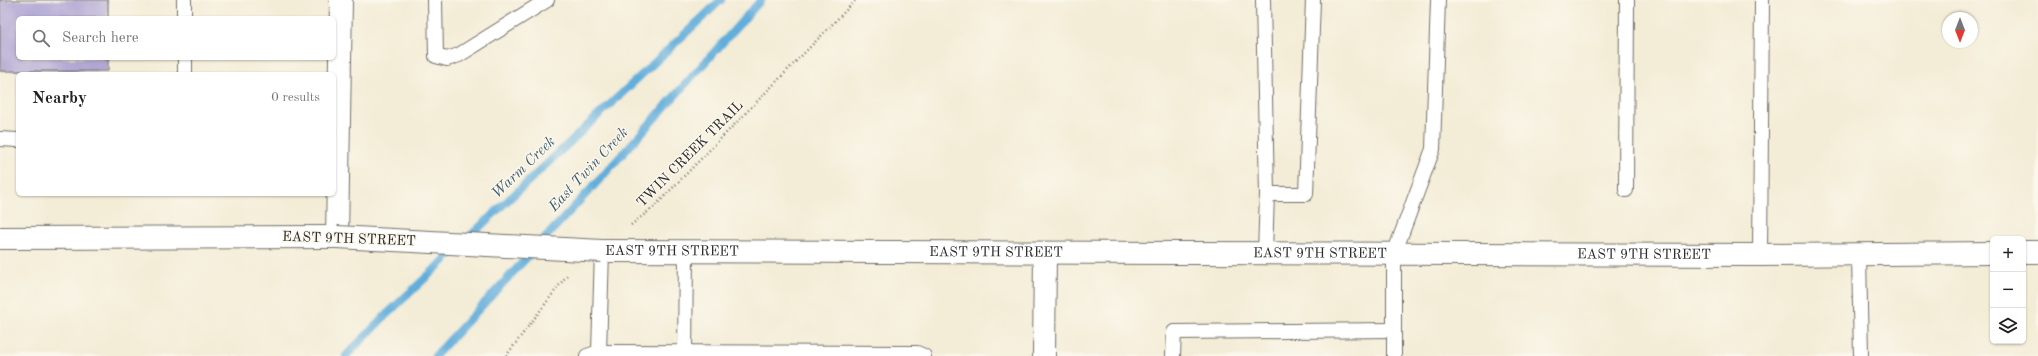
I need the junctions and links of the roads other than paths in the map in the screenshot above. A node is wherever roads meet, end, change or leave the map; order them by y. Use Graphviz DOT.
graph roads {
  1 [pos="184,0"];
  2 [pos="341,0"];
  3 [pos="435,0"];
  4 [pos="547,0"];
  5 [pos="1263,0"];
  6 [pos="1313,0"];
  7 [pos="1438,0"];
  8 [pos="1627,0"];
  9 [pos="1762,0"];
  10 [pos="184,16"];
  11 [pos="185,60"];
  12 [pos="185,72"];
  13 [pos="0,139"];
  14 [pos="16,140"];
  15 [pos="1626,190"];
  16 [pos="1267,194"];
  17 [pos="337,237"];
  18 [pos="0,238"];
  19 [pos="602,251"];
  20 [pos="686,251"];
  21 [pos="2026,252"];
  22 [pos="2038,252"];
  23 [pos="1045,253"];
  24 [pos="1265,253"];
  25 [pos="1990,253"];
  26 [pos="1394,254"];
  27 [pos="1859,254"];
  28 [pos="1760,255"];
  29 [pos="1394,330"];
  30 [pos="593,354"];
  31 [pos="685,354"];
  32 [pos="924,356"];
  33 [pos="1044,356"];
  34 [pos="1174,356"];
  35 [pos="1394,356"];
  36 [pos="1861,356"];
  1 -- 10 [label="lane"];
  2 -- 17 [label="street"];
  3 -- 4 [label="lane"];
  5 -- 16 [label="lane"];
  6 -- 16 [label="lane"];
  7 -- 26 [label="lane"];
  8 -- 15 [label="lane"];
  9 -- 28 [label="lane"];
  11 -- 12 [label="lane"];
  13 -- 14 [label="lane"];
  16 -- 24 [label="lane"];
  17 -- 18 [label="street, EAST 9TH STREET"];
  17 -- 19 [label="street, EAST 9TH STREET, bridge"];
  19 -- 20 [label="street, EAST 9TH STREET"];
  19 -- 30 [label="lane"];
  20 -- 23 [label="street, EAST 9TH STREET"];
  20 -- 31 [label="lane"];
  21 -- 22 [label="street"];
  23 -- 24 [label="street, EAST 9TH STREET"];
  23 -- 33 [label="street"];
  24 -- 26 [label="street, EAST 9TH STREET"];
  25 -- 27 [label="street, EAST 9TH STREET"];
  26 -- 28 [label="street, EAST 9TH STREET"];
  26 -- 29 [label="lane"];
  27 -- 28 [label="street, EAST 9TH STREET"];
  27 -- 36 [label="lane"];
  29 -- 34 [label="lane"];
  29 -- 35 [label="lane"];
  30 -- 31 [label="lane"];
  31 -- 32 [label="lane"];
}
